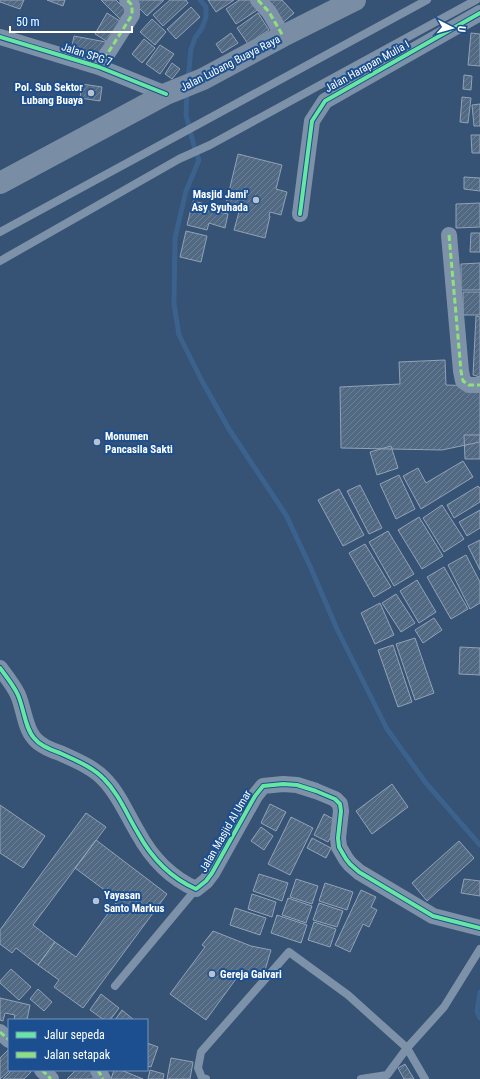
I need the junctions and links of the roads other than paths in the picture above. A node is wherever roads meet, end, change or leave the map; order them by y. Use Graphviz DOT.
graph roads {
  1 [pos="127,0"];
  2 [pos="258,0"];
  3 [pos="354,0"];
  4 [pos="427,0"];
  5 [pos="476,0"];
  6 [pos="480,13"];
  7 [pos="284,36"];
  8 [pos="0,37"];
  9 [pos="99,67"];
  10 [pos="173,91"];
  11 [pos="0,183"];
  12 [pos="300,214"];
  13 [pos="0,232"];
  14 [pos="449,235"];
  15 [pos="0,261"];
  16 [pos="480,385"];
  17 [pos="0,668"];
  18 [pos="196,889"];
  19 [pos="480,928"];
  20 [pos="480,949"];
  21 [pos="115,986"];
  22 [pos="407,1048"];
  23 [pos="43,1071"];
  24 [pos="51,1079"];
  25 [pos="206,1079"];
  26 [pos="361,1079"];
  27 [pos="425,1079"];
  1 -- 9 [label="street"];
  2 -- 7 [label="street"];
  3 -- 7 [label="main road, Jalan Lubang Buaya Raya"];
  4 -- 13 [label="lane"];
  5 -- 15 [label="lane"];
  6 -- 12 [label="street, Jalan Harapan Mulia I"];
  7 -- 10 [label="main road, Jalan Lubang Buaya Raya"];
  8 -- 9 [label="street, Jalan SPG 7"];
  9 -- 10 [label="street, Jalan SPG 7"];
  10 -- 11 [label="main road, Jalan Lubang Buaya Raya"];
  14 -- 16 [label="street"];
  17 -- 18 [label="street"];
  18 -- 19 [label="street, Jalan Masjid Al Umar"];
  18 -- 21 [label="lane"];
  20 -- 22 [label="lane"];
  22 -- 25 [label="lane"];
  22 -- 26 [label="lane"];
  22 -- 27 [label="lane"];
  23 -- 24 [label="street"];
}
